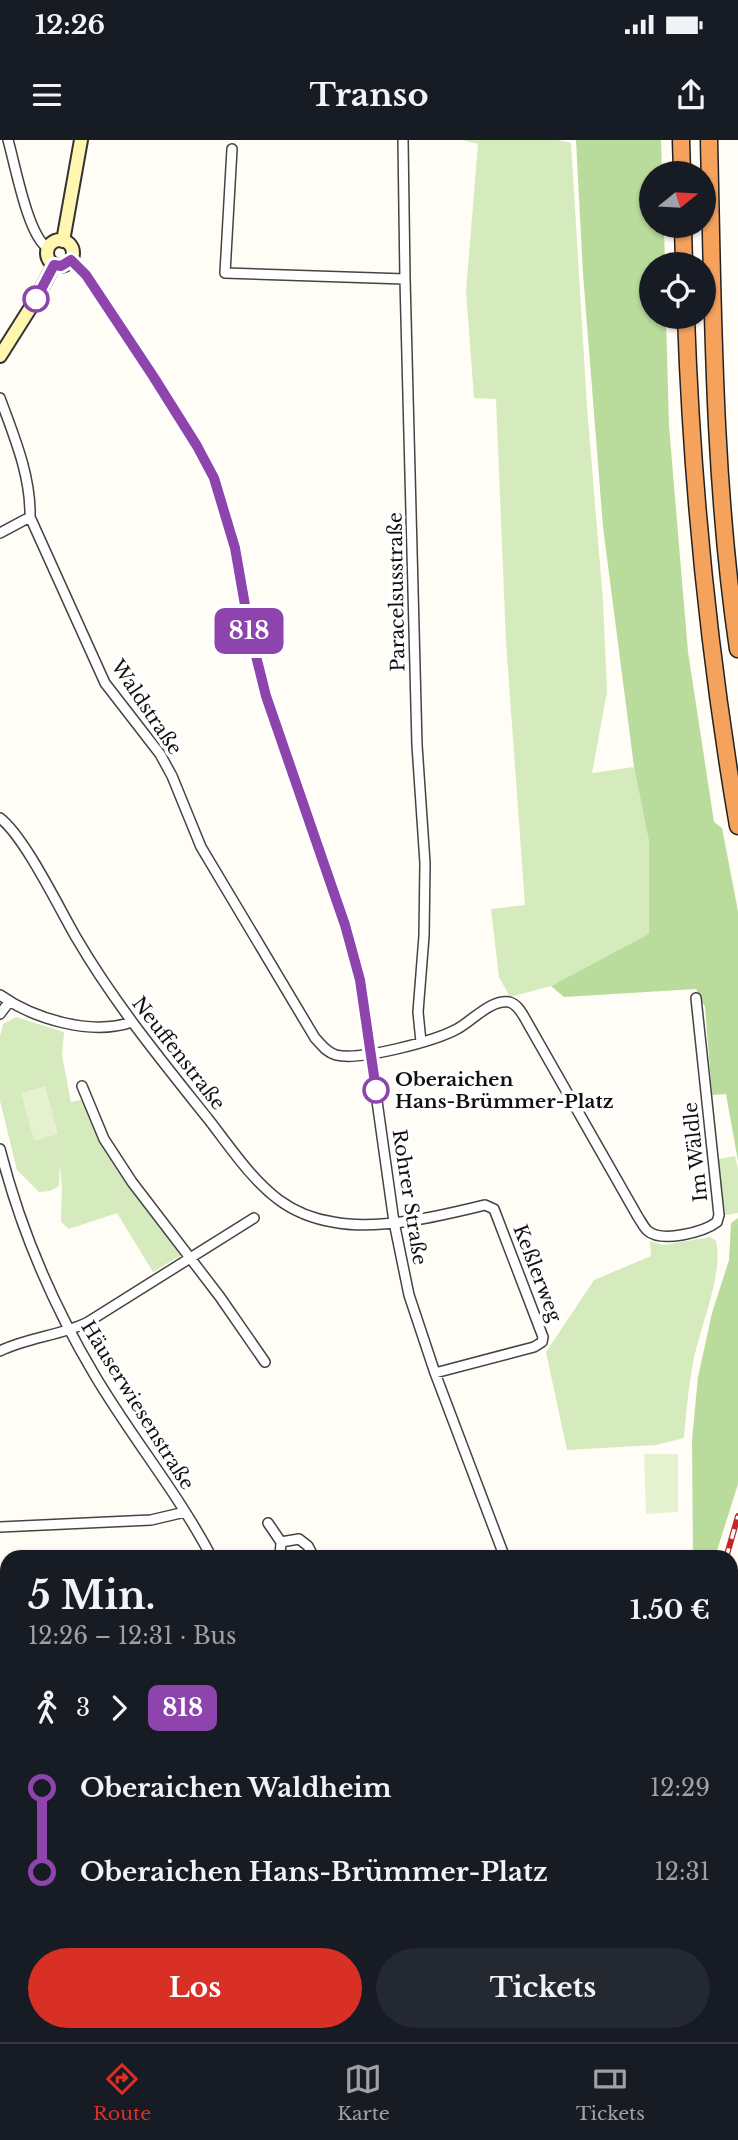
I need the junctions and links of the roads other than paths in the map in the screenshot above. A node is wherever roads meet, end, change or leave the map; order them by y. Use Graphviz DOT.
graph roads {
  1 [pos="8,140"];
  2 [pos="81,140"];
  3 [pos="403,140"];
  4 [pos="681,140"];
  5 [pos="709,140"];
  6 [pos="232,149"];
  7 [pos="682,161"];
  8 [pos="63,241"];
  9 [pos="48,248"];
  10 [pos="71,260"];
  11 [pos="54,265"];
  12 [pos="405,279"];
  13 [pos="687,329"];
  14 [pos="0,356"];
  15 [pos="0,398"];
  16 [pos="30,517"];
  17 [pos="0,533"];
  18 [pos="738,649"];
  19 [pos="0,818"];
  20 [pos="738,826"];
  21 [pos="0,995"];
  22 [pos="696,998"];
  23 [pos="9,1002"];
  24 [pos="518,1007"];
  25 [pos="0,1014"];
  26 [pos="132,1022"];
  27 [pos="421,1042"];
  28 [pos="372,1054"];
  29 [pos="82,1086"];
  30 [pos="0,1149"];
  31 [pos="254,1218"];
  32 [pos="394,1222"];
  33 [pos="190,1259"];
  34 [pos="70,1331"];
  35 [pos="0,1351"];
  36 [pos="265,1362"];
  37 [pos="435,1373"];
  38 [pos="185,1512"];
  39 [pos="268,1523"];
  40 [pos="0,1527"];
  41 [pos="281,1542"];
  42 [pos="207,1550"];
  43 [pos="280,1550"];
  44 [pos="310,1550"];
  45 [pos="502,1550"];
  1 -- 9 [label="street"];
  2 -- 8 [label="main road"];
  3 -- 12 [label="street, Paracelsusstraße"];
  4 -- 7 [label="highway"];
  5 -- 18 [label="highway"];
  6 -- 12 [label="street"];
  8 -- 9 [label="main road"];
  8 -- 10 [label="main road"];
  9 -- 11 [label="main road"];
  10 -- 11 [label="main road"];
  10 -- 28 [label="street, Rohrer Straße"];
  11 -- 14 [label="main road"];
  12 -- 27 [label="street, Paracelsusstraße"];
  13 -- 20 [label="highway"];
  15 -- 16 [label="street, Waldstraße"];
  16 -- 17 [label="street"];
  16 -- 28 [label="street, Waldstraße"];
  19 -- 26 [label="street, Neuffenstraße"];
  21 -- 23 [label="street"];
  22 -- 24 [label="street, Im Wäldle"];
  23 -- 25 [label="street"];
  23 -- 26 [label="street"];
  24 -- 27 [label="street, Waldstraße"];
  26 -- 32 [label="street, Neuffenstraße"];
  27 -- 28 [label="street, Waldstraße"];
  28 -- 32 [label="street, Rohrer Straße"];
  29 -- 33 [label="street"];
  30 -- 34 [label="street, Häuserwiesenstraße"];
  31 -- 33 [label="street"];
  32 -- 37 [label="street, Rohrer Straße"];
  32 -- 37 [label="street, Keßlerweg"];
  33 -- 34 [label="street"];
  33 -- 36 [label="street"];
  34 -- 35 [label="street"];
  34 -- 38 [label="street, Häuserwiesenstraße"];
  37 -- 45 [label="street, Rohrer Straße"];
  38 -- 40 [label="street"];
  38 -- 42 [label="street, Häuserwiesenstraße"];
  39 -- 41 [label="street"];
  41 -- 43 [label="street"];
  41 -- 44 [label="street"];
}
